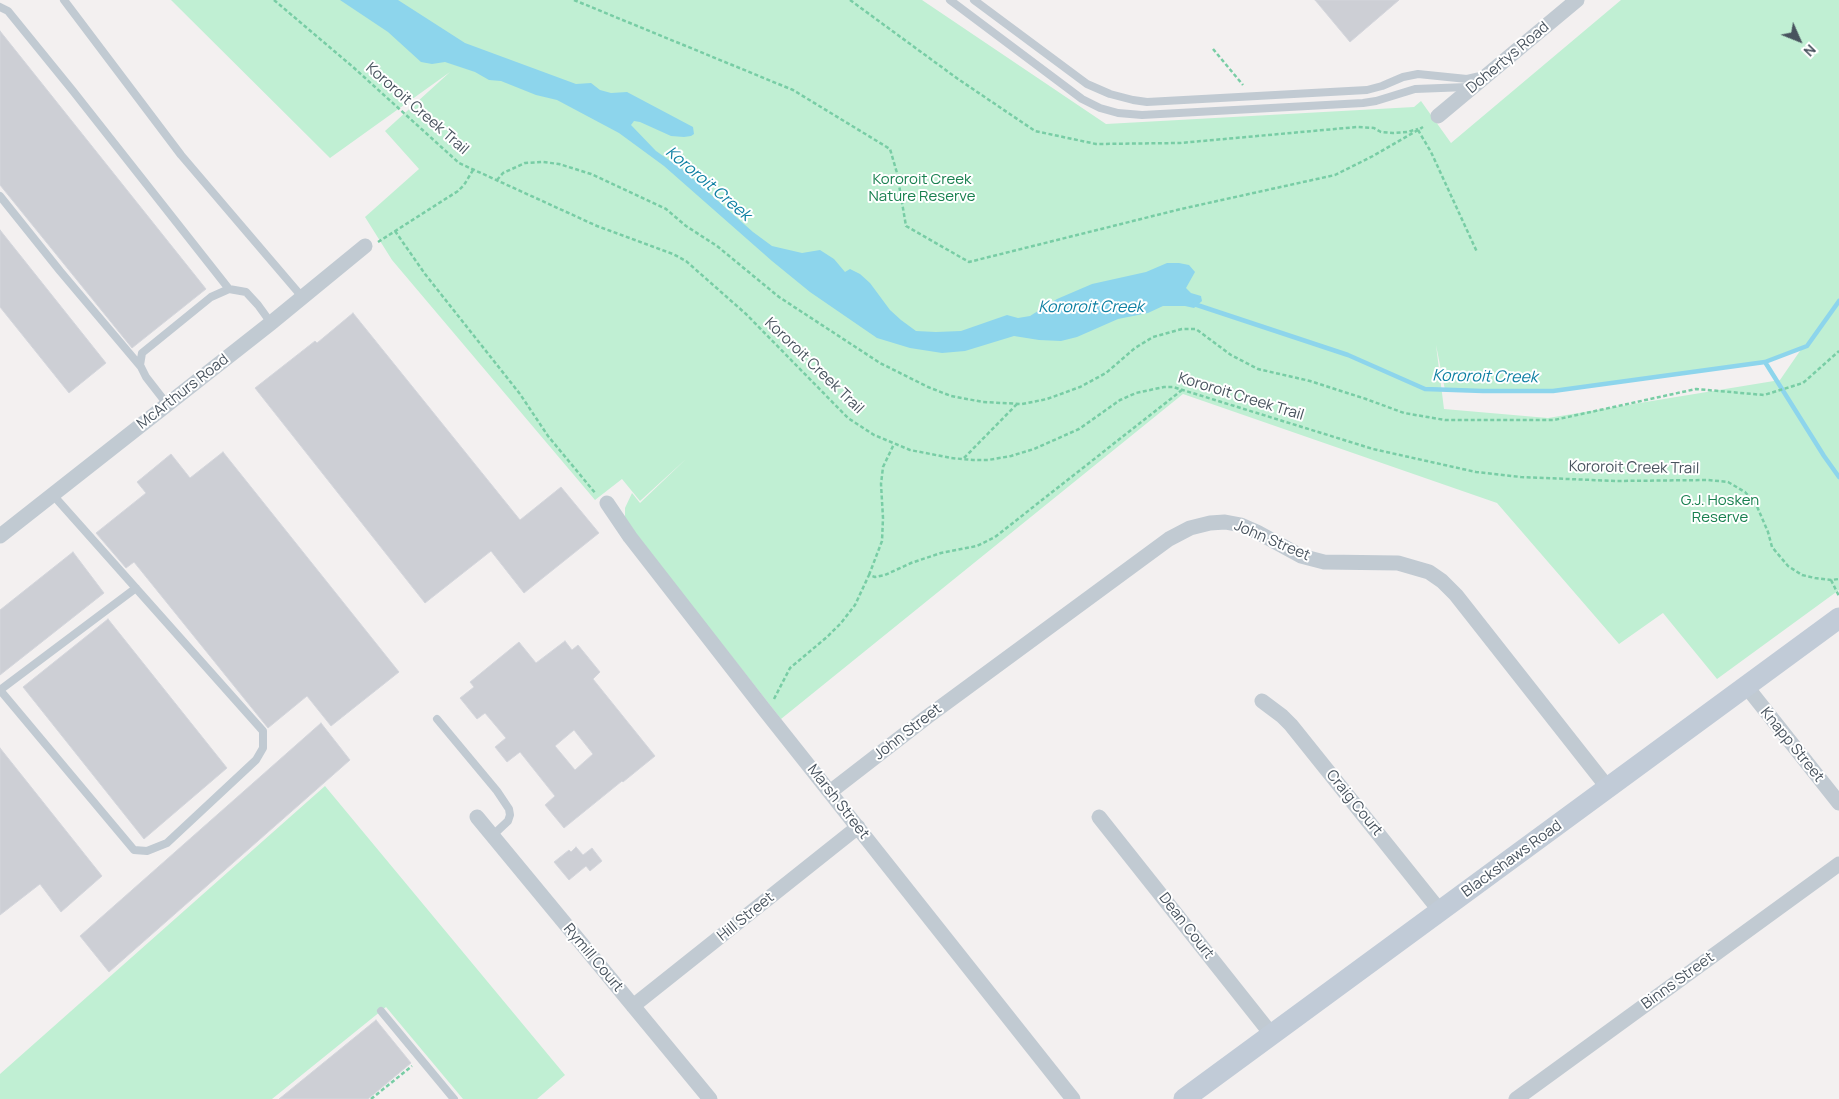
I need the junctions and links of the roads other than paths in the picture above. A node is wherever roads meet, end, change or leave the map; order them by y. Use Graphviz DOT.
graph roads {
  1 [pos="64,0"];
  2 [pos="950,0"];
  3 [pos="974,0"];
  4 [pos="1577,0"];
  5 [pos="0,7"];
  6 [pos="1032,43"];
  7 [pos="1023,55"];
  8 [pos="1495,68"];
  9 [pos="1478,83"];
  10 [pos="1132,100"];
  11 [pos="1131,114"];
  12 [pos="1438,116"];
  13 [pos="0,196"];
  14 [pos="365,246"];
  15 [pos="229,288"];
  16 [pos="303,298"];
  17 [pos="271,323"];
  18 [pos="142,368"];
  19 [pos="167,404"];
  20 [pos="53,495"];
  21 [pos="607,503"];
  22 [pos="0,536"];
  23 [pos="136,588"];
  24 [pos="1839,618"];
  25 [pos="1746,686"];
  26 [pos="0,690"];
  27 [pos="1262,701"];
  28 [pos="438,719"];
  29 [pos="1608,788"];
  30 [pos="830,792"];
  31 [pos="1839,803"];
  32 [pos="477,817"];
  33 [pos="1099,817"];
  34 [pos="858,827"];
  35 [pos="492,836"];
  36 [pos="1839,864"];
  37 [pos="1440,911"];
  38 [pos="633,1006"];
  39 [pos="381,1011"];
  40 [pos="1272,1035"];
  41 [pos="454,1099"];
  42 [pos="710,1099"];
  43 [pos="1073,1099"];
  44 [pos="1184,1099"];
  45 [pos="1516,1099"];
  1 -- 16 [label="lane"];
  2 -- 7 [label="lane"];
  3 -- 6 [label="lane"];
  4 -- 8 [label="street, Dohertys Road"];
  5 -- 15 [label="lane"];
  6 -- 7 [label="lane"];
  6 -- 10 [label="lane"];
  7 -- 11 [label="lane"];
  8 -- 9 [label="street, Dohertys Road"];
  8 -- 10 [label="lane"];
  9 -- 11 [label="lane"];
  9 -- 12 [label="street, Dohertys Road"];
  10 -- 11 [label="lane"];
  13 -- 18 [label="lane"];
  14 -- 16 [label="street, McArthurs Road"];
  15 -- 17 [label="lane"];
  15 -- 18 [label="lane"];
  16 -- 17 [label="street, McArthurs Road"];
  17 -- 19 [label="street, McArthurs Road"];
  18 -- 19 [label="lane"];
  19 -- 20 [label="street, McArthurs Road"];
  20 -- 22 [label="street, McArthurs Road"];
  20 -- 23 [label="lane"];
  21 -- 30 [label="street, Marsh Street"];
  23 -- 26 [label="lane"];
  23 -- 26 [label="lane"];
  24 -- 25 [label="main road, Blackshaws Road"];
  25 -- 29 [label="main road, Blackshaws Road"];
  25 -- 31 [label="street, Knapp Street"];
  27 -- 37 [label="street, Craig Court"];
  28 -- 35 [label="lane"];
  29 -- 30 [label="street, John Street"];
  29 -- 37 [label="main road, Blackshaws Road"];
  30 -- 34 [label="street, Marsh Street"];
  32 -- 35 [label="street, Rymill Court"];
  33 -- 40 [label="street, Dean Court"];
  34 -- 38 [label="street, Hill Street"];
  34 -- 43 [label="street, Marsh Street"];
  35 -- 38 [label="street, Rymill Court"];
  36 -- 45 [label="street, Binns Street"];
  37 -- 40 [label="main road, Blackshaws Road"];
  38 -- 42 [label="street, Rymill Court"];
  39 -- 41 [label="lane"];
  40 -- 44 [label="main road, Blackshaws Road"];
}
